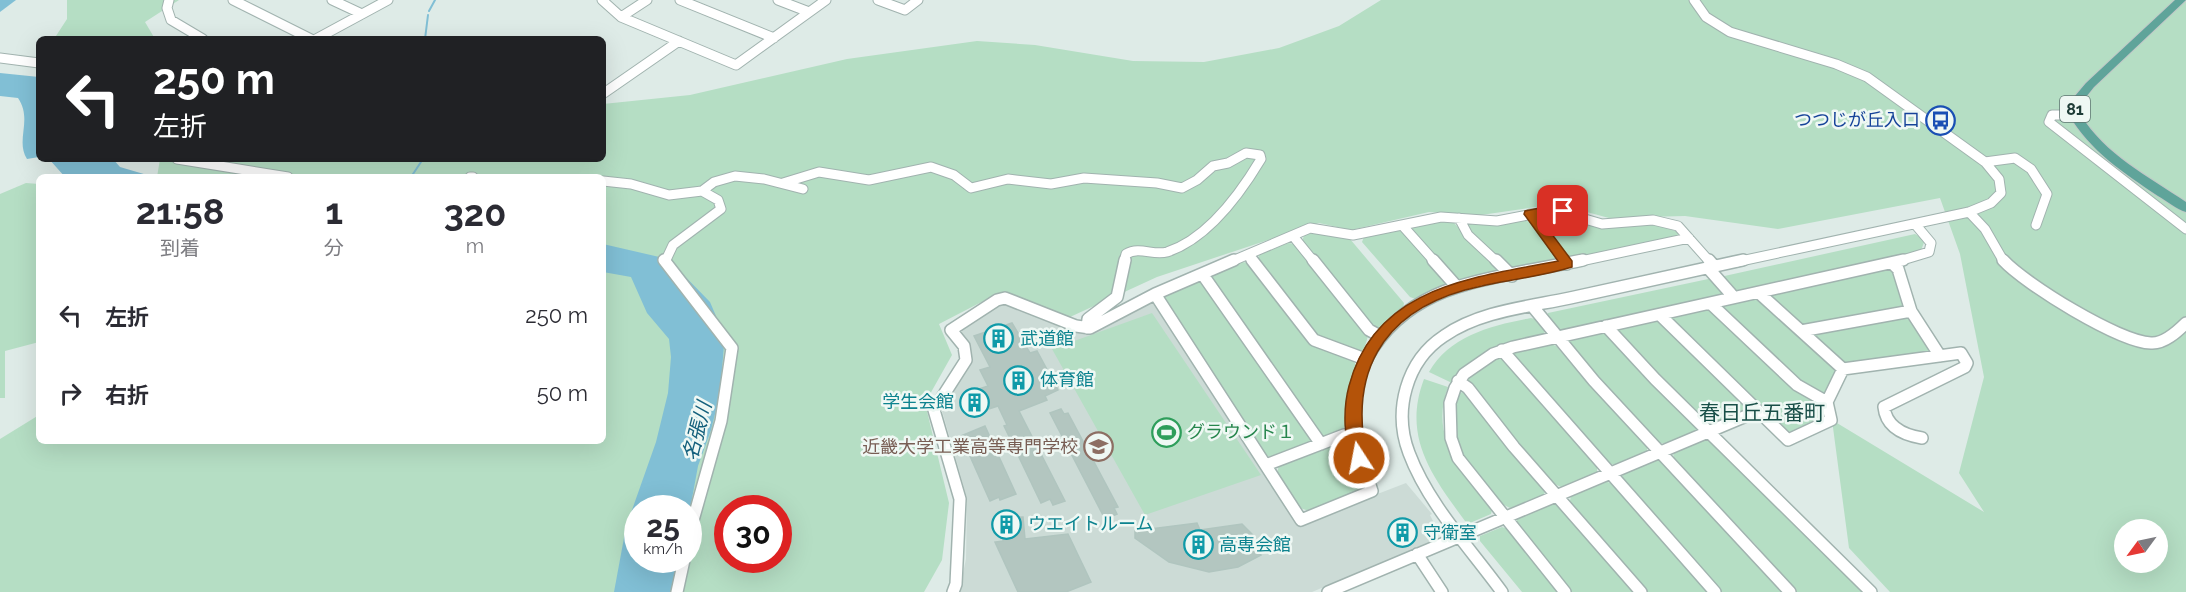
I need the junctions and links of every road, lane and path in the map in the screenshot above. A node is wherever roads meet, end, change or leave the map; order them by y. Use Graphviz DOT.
graph roads {
  1 [pos="169,0"];
  2 [pos="233,0"];
  3 [pos="332,0"];
  4 [pos="388,0"];
  5 [pos="602,0"];
  6 [pos="647,0"];
  7 [pos="680,0"];
  8 [pos="778,0"];
  9 [pos="826,0"];
  10 [pos="878,0"];
  11 [pos="918,0"];
  12 [pos="1694,0"];
  13 [pos="2181,0"];
  14 [pos="809,12"];
  15 [pos="362,14"];
  16 [pos="621,17"];
  17 [pos="198,36"];
  18 [pos="305,36"];
  19 [pos="322,36"];
  20 [pos="774,38"];
  21 [pos="679,41"];
  22 [pos="0,58"];
  23 [pos="36,63"];
  24 [pos="606,92"];
  25 [pos="2075,115"];
  26 [pos="196,162"];
  27 [pos="1985,162"];
  28 [pos="270,174"];
  29 [pos="606,181"];
  30 [pos="783,183"];
  31 [pos="803,189"];
  32 [pos="702,191"];
  33 [pos="2186,208"];
  34 [pos="1969,212"];
  35 [pos="1530,214"];
  36 [pos="1459,218"];
  37 [pos="1915,224"];
  38 [pos="1402,225"];
  39 [pos="2036,225"];
  40 [pos="2186,229"];
  41 [pos="1293,236"];
  42 [pos="1689,238"];
  43 [pos="1248,255"];
  44 [pos="1892,263"];
  45 [pos="1567,264"];
  46 [pos="1712,268"];
  47 [pos="1203,274"];
  48 [pos="1512,276"];
  49 [pos="1457,287"];
  50 [pos="1759,292"];
  51 [pos="1155,294"];
  52 [pos="1731,294"];
  53 [pos="1710,303"];
  54 [pos="1533,307"];
  55 [pos="1911,311"];
  56 [pos="1660,315"];
  57 [pos="2186,323"];
  58 [pos="1606,326"];
  59 [pos="1087,328"];
  60 [pos="1801,331"];
  61 [pos="1380,336"];
  62 [pos="1555,338"];
  63 [pos="1502,350"];
  64 [pos="1940,356"];
  65 [pos="1365,359"];
  66 [pos="1843,369"];
  67 [pos="1458,381"];
  68 [pos="1827,402"];
  69 [pos="1758,411"];
  70 [pos="1710,431"];
  71 [pos="1354,434"];
  72 [pos="1922,438"];
  73 [pos="1322,444"];
  74 [pos="1661,451"];
  75 [pos="1266,465"];
  76 [pos="1610,473"];
  77 [pos="700,495"];
  78 [pos="1558,495"];
  79 [pos="1504,518"];
  80 [pos="1461,536"];
  81 [pos="1417,554"];
  82 [pos="681,573"];
  83 [pos="677,592"];
  84 [pos="953,592"];
  85 [pos="1328,592"];
  86 [pos="1442,592"];
  87 [pos="1502,592"];
  88 [pos="1565,592"];
  89 [pos="1641,592"];
  90 [pos="1715,592"];
  91 [pos="1790,592"];
  92 [pos="1871,592"];
  1 -- 17 [label="street"];
  2 -- 18 [label="street"];
  3 -- 15 [label="street"];
  4 -- 15 [label="street"];
  5 -- 16 [label="street"];
  6 -- 16 [label="street"];
  7 -- 20 [label="street"];
  8 -- 14 [label="street"];
  9 -- 14 [label="street"];
  10 -- 11 [label="street"];
  12 -- 27 [label="street"];
  13 -- 25 [label="main road, 81"];
  14 -- 20 [label="street"];
  15 -- 19 [label="street"];
  16 -- 21 [label="street"];
  20 -- 21 [label="street"];
  21 -- 24 [label="street"];
  22 -- 23 [label="street"];
  25 -- 33 [label="main road, 81"];
  25 -- 40 [label="street"];
  26 -- 28 [label="street"];
  27 -- 34 [label="street"];
  27 -- 39 [label="street"];
  29 -- 32 [label="street"];
  30 -- 31 [label="street"];
  30 -- 32 [label="street"];
  30 -- 59 [label="street"];
  32 -- 77 [label="street"];
  34 -- 37 [label="street"];
  34 -- 57 [label="street"];
  35 -- 36 [label="street"];
  35 -- 42 [label="street"];
  35 -- 45 [label="street"];
  36 -- 38 [label="street"];
  36 -- 48 [label="street"];
  37 -- 44 [label="street"];
  37 -- 46 [label="street"];
  38 -- 41 [label="street"];
  38 -- 49 [label="street"];
  41 -- 43 [label="street"];
  41 -- 61 [label="street"];
  42 -- 45 [label="street"];
  42 -- 46 [label="street"];
  43 -- 47 [label="street"];
  43 -- 65 [label="street"];
  44 -- 50 [label="street"];
  44 -- 55 [label="street"];
  45 -- 48 [label="street"];
  46 -- 52 [label="street"];
  46 -- 54 [label="street"];
  47 -- 51 [label="street"];
  47 -- 73 [label="street"];
  48 -- 49 [label="street"];
  49 -- 61 [label="street"];
  50 -- 53 [label="street"];
  50 -- 60 [label="street"];
  51 -- 59 [label="street"];
  51 -- 75 [label="street"];
  53 -- 56 [label="street"];
  53 -- 68 [label="street"];
  54 -- 62 [label="street"];
  54 -- 80 [label="street"];
  55 -- 60 [label="street"];
  55 -- 64 [label="street"];
  56 -- 58 [label="street"];
  56 -- 69 [label="street"];
  58 -- 62 [label="street"];
  58 -- 70 [label="street"];
  59 -- 84 [label="street"];
  60 -- 66 [label="street"];
  61 -- 65 [label="street"];
  62 -- 63 [label="street"];
  62 -- 74 [label="street"];
  63 -- 67 [label="street"];
  63 -- 76 [label="street"];
  64 -- 66 [label="street"];
  64 -- 72 [label="street"];
  65 -- 71 [label="street"];
  66 -- 68 [label="street"];
  67 -- 78 [label="street"];
  67 -- 79 [label="street"];
  68 -- 69 [label="street"];
  69 -- 70 [label="street"];
  70 -- 74 [label="street"];
  70 -- 92 [label="street"];
  71 -- 73 [label="street"];
  71 -- 75 [label="street"];
  73 -- 75 [label="street"];
  74 -- 76 [label="street"];
  74 -- 91 [label="street"];
  76 -- 78 [label="street"];
  76 -- 90 [label="street"];
  78 -- 79 [label="street"];
  78 -- 89 [label="street"];
  79 -- 80 [label="street"];
  79 -- 88 [label="street"];
  80 -- 81 [label="street"];
  80 -- 87 [label="street"];
  81 -- 85 [label="street"];
  81 -- 86 [label="street"];
  82 -- 83 [label="street"];
}
